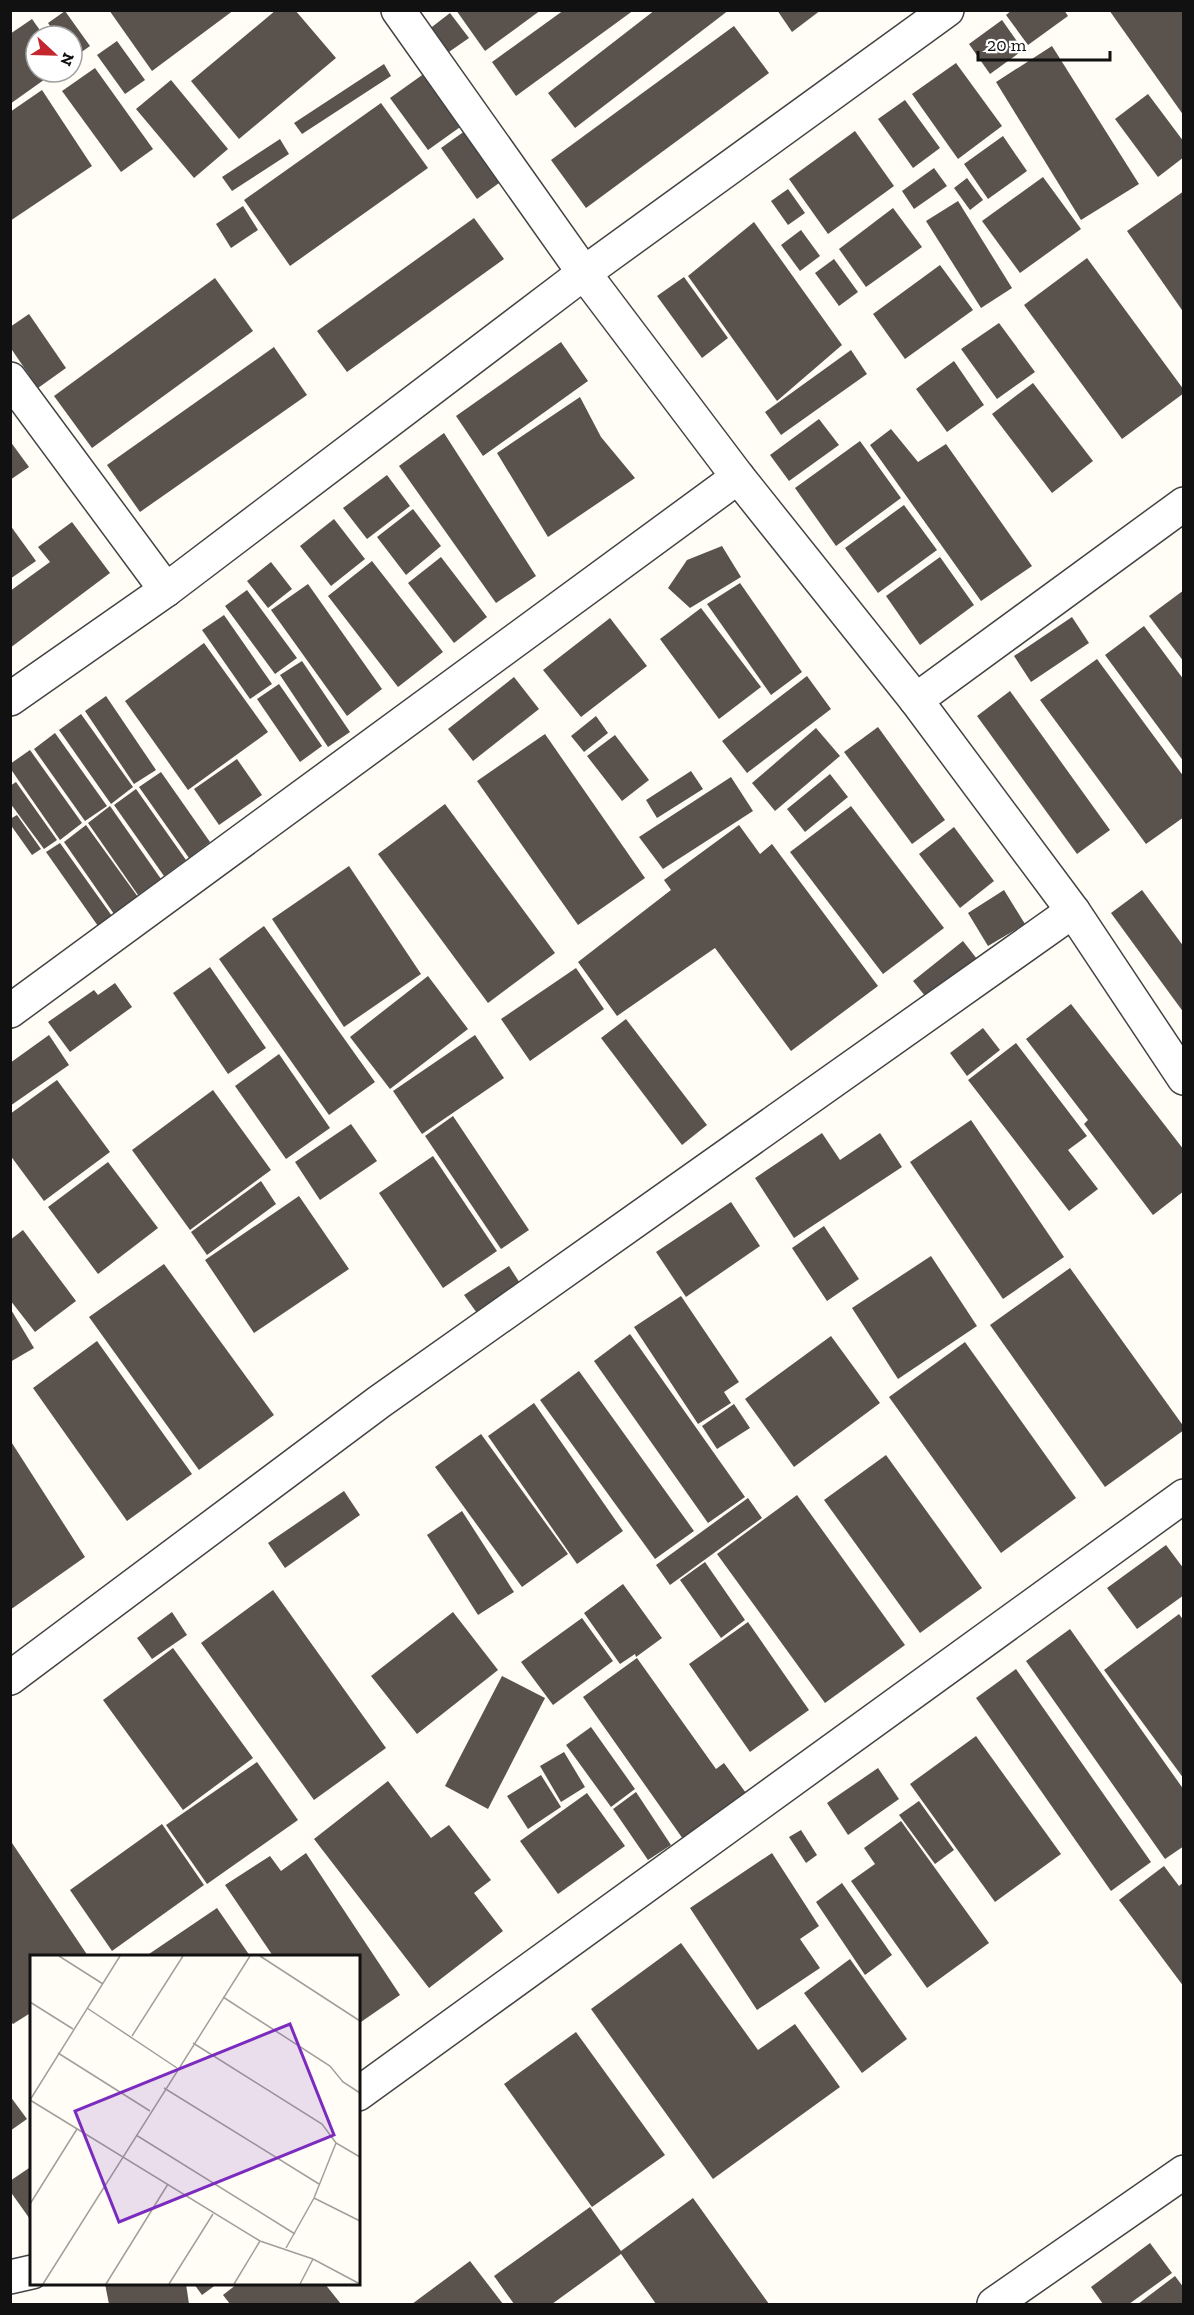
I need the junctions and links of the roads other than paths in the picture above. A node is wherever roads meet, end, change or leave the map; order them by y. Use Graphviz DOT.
graph roads {
  1 [pos="398,10"];
  2 [pos="947,10"];
  3 [pos="584,273"];
  4 [pos="10,380"];
  5 [pos="738,477"];
  6 [pos="1184,504"];
  7 [pos="166,590"];
  8 [pos="10,699"];
  9 [pos="916,700"];
  10 [pos="1073,911"];
  11 [pos="10,1011"];
  12 [pos="1184,1078"];
  13 [pos="1184,1496"];
  14 [pos="10,1678"];
  15 [pos="360,2093"];
  16 [pos="1184,2172"];
  17 [pos="30,2272"];
  18 [pos="10,2277"];
  19 [pos="994,2304"];
  1 -- 3 [label="street"];
  2 -- 3 [label="street"];
  3 -- 5 [label="street"];
  3 -- 7 [label="street"];
  4 -- 7 [label="street"];
  5 -- 9 [label="street"];
  5 -- 11 [label="street"];
  6 -- 9 [label="street"];
  7 -- 8 [label="street"];
  9 -- 10 [label="street"];
  10 -- 12 [label="street"];
  10 -- 14 [label="street"];
  13 -- 15 [label="street"];
  16 -- 19 [label="street"];
  17 -- 18 [label="street"];
}
